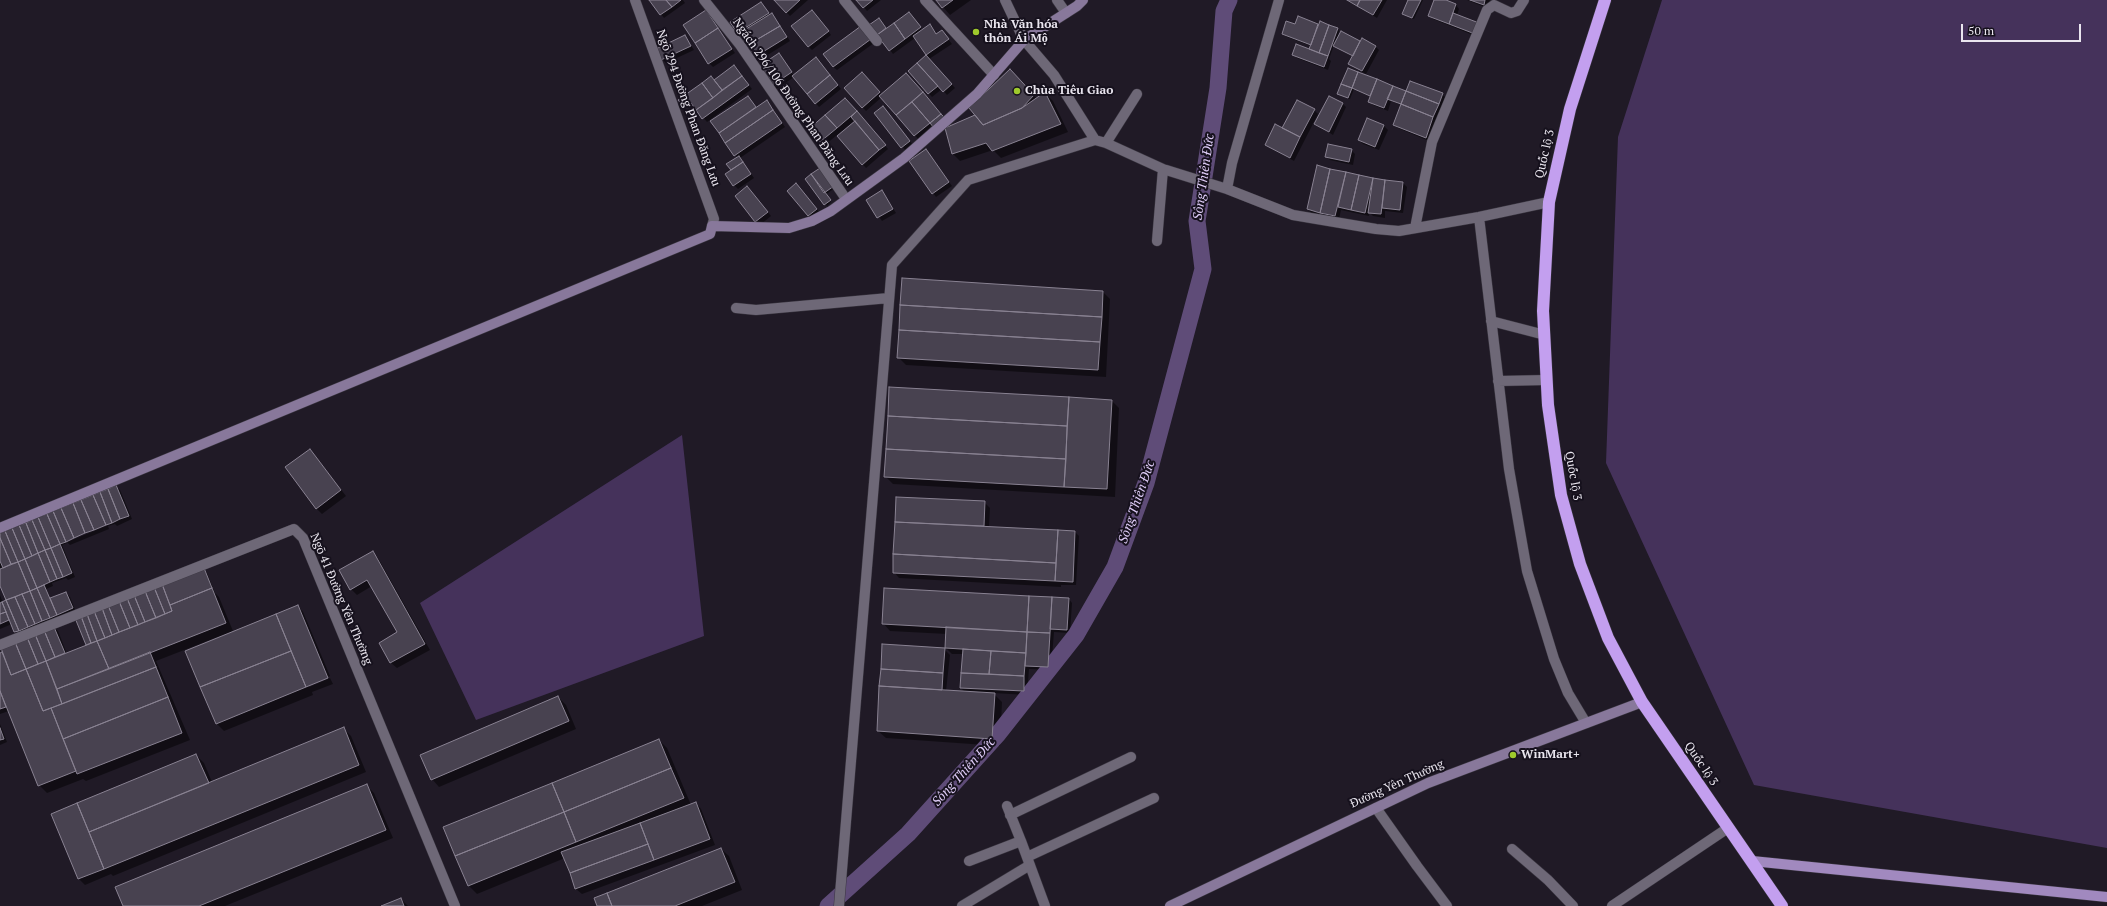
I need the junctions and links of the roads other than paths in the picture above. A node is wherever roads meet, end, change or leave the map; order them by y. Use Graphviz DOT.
graph roads {
  1 [pos="635,0"];
  2 [pos="704,0"];
  3 [pos="844,0"];
  4 [pos="925,0"];
  5 [pos="1005,0"];
  6 [pos="1057,0"];
  7 [pos="1083,0"];
  8 [pos="1279,0"];
  9 [pos="1524,0"];
  10 [pos="1605,0"];
  11 [pos="1066,13"];
  12 [pos="1024,40"];
  13 [pos="877,41"];
  14 [pos="994,75"];
  15 [pos="1137,94"];
  16 [pos="1095,140"];
  17 [pos="1106,143"];
  18 [pos="1166,170"];
  19 [pos="1226,189"];
  20 [pos="846,199"];
  21 [pos="1549,202"];
  22 [pos="1480,217"];
  23 [pos="712,226"];
  24 [pos="1415,228"];
  25 [pos="1157,241"];
  26 [pos="889,298"];
  27 [pos="736,308"];
  28 [pos="1491,321"];
  29 [pos="1545,335"];
  30 [pos="1547,380"];
  31 [pos="1498,381"];
  32 [pos="0,528"];
  33 [pos="0,645"];
  34 [pos="1642,702"];
  35 [pos="1586,723"];
  36 [pos="1131,758"];
  37 [pos="1154,798"];
  38 [pos="1376,808"];
  39 [pos="1728,828"];
  40 [pos="1021,841"];
  41 [pos="1512,849"];
  42 [pos="969,861"];
  43 [pos="1028,861"];
  44 [pos="1752,861"];
  45 [pos="2107,897"];
  46 [pos="455,906"];
  47 [pos="839,906"];
  48 [pos="962,906"];
  49 [pos="1045,906"];
  50 [pos="1170,906"];
  51 [pos="1447,906"];
  52 [pos="1573,906"];
  53 [pos="1612,906"];
  54 [pos="1782,906"];
  1 -- 23 [label="street, Ngõ 294 Đường Phan Đăng Lưu"];
  2 -- 20 [label="street, Ngách 296/106 Đường Phan Đăng Lưu"];
  3 -- 13 [label="street"];
  4 -- 14 [label="street"];
  5 -- 12 [label="street"];
  6 -- 11 [label="street"];
  7 -- 11 [label="street"];
  8 -- 19 [label="street"];
  9 -- 24 [label="street"];
  10 -- 21 [label="highway, Quốc lộ 3"];
  11 -- 12 [label="street"];
  12 -- 14 [label="street"];
  12 -- 16 [label="street"];
  14 -- 20 [label="street"];
  15 -- 17 [label="street"];
  16 -- 17 [label="street"];
  16 -- 26 [label="street"];
  17 -- 18 [label="street"];
  18 -- 19 [label="street"];
  18 -- 25 [label="street"];
  19 -- 24 [label="street"];
  20 -- 23 [label="street"];
  21 -- 22 [label="street"];
  21 -- 29 [label="highway, Quốc lộ 3"];
  22 -- 24 [label="street"];
  22 -- 28 [label="street"];
  23 -- 32 [label="street"];
  26 -- 27 [label="street"];
  26 -- 47 [label="street"];
  28 -- 29 [label="street"];
  28 -- 31 [label="street"];
  29 -- 30 [label="highway, Quốc lộ 3"];
  30 -- 31 [label="street"];
  30 -- 34 [label="highway, Quốc lộ 3"];
  31 -- 35 [label="street"];
  33 -- 46 [label="street, Ngõ 41 Đường Yên Thường"];
  34 -- 35 [label="street, Đường Yên Thường"];
  34 -- 39 [label="highway, Quốc lộ 3"];
  35 -- 38 [label="street, Đường Yên Thường"];
  36 -- 40 [label="street"];
  37 -- 43 [label="street"];
  38 -- 50 [label="street, Đường Yên Thường"];
  38 -- 51 [label="street"];
  39 -- 44 [label="highway, Quốc lộ 3"];
  39 -- 53 [label="street"];
  40 -- 42 [label="street"];
  40 -- 43 [label="street"];
  41 -- 52 [label="street"];
  43 -- 48 [label="street"];
  43 -- 49 [label="street"];
  44 -- 45 [label="main road"];
  44 -- 54 [label="highway, Quốc lộ 3"];
}
